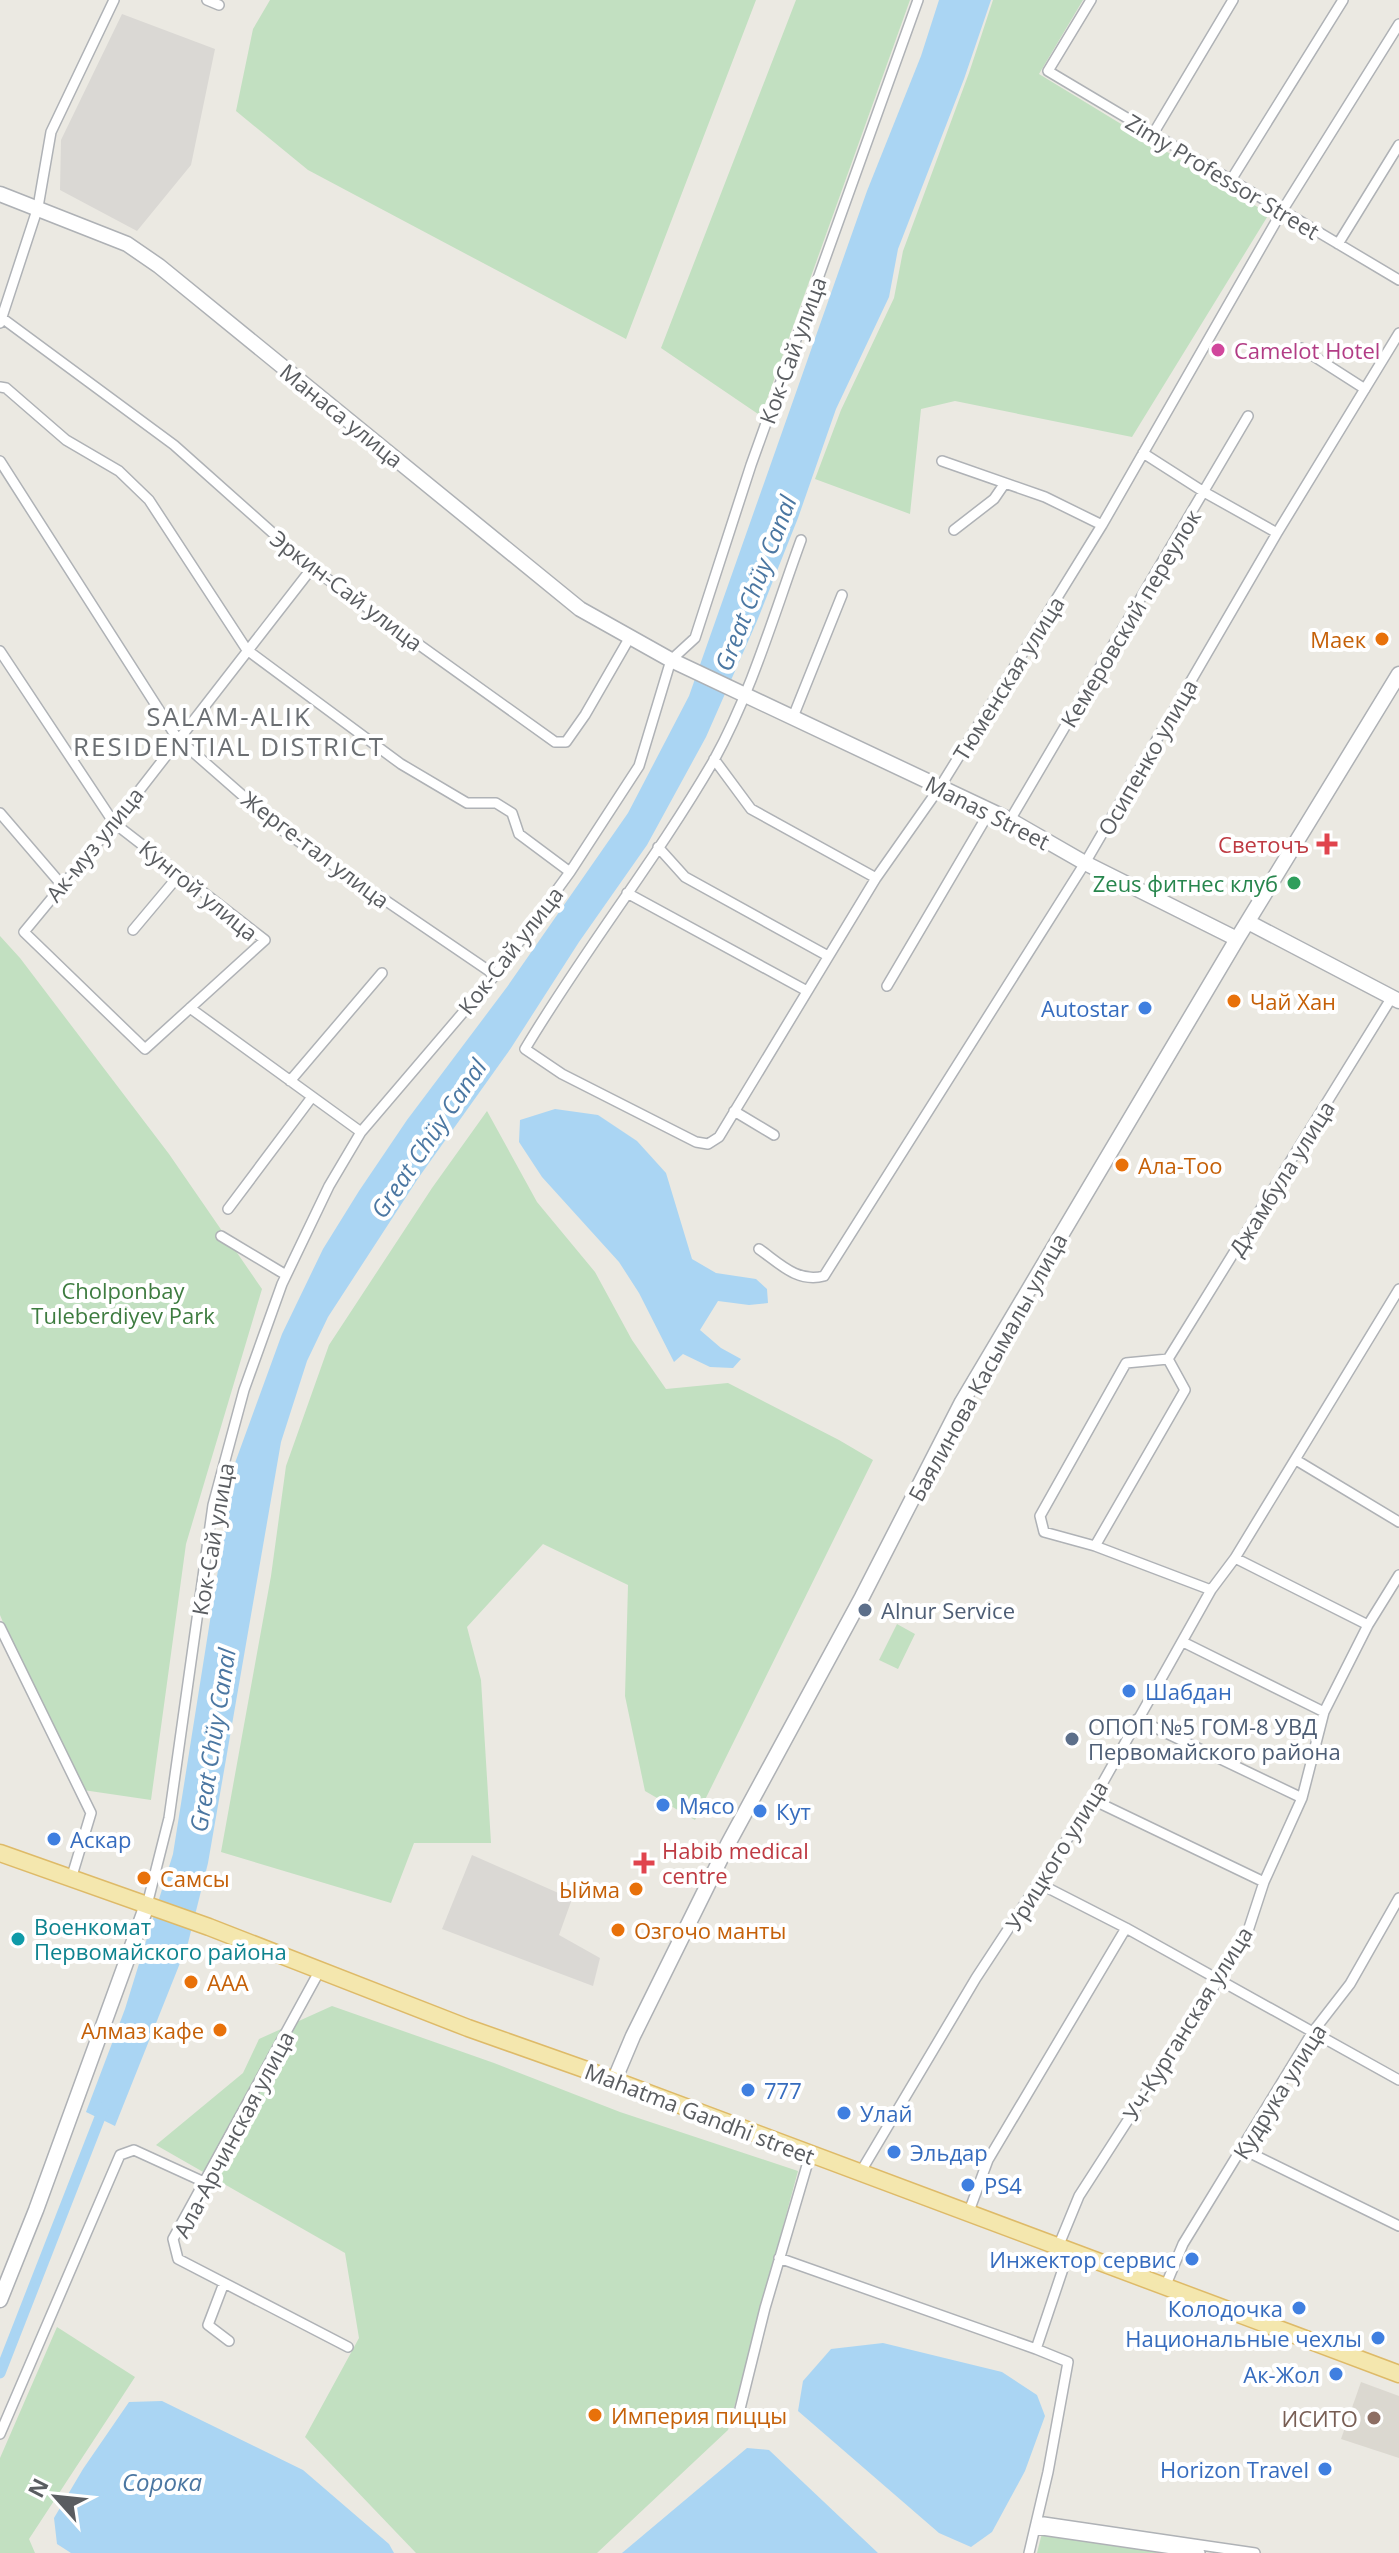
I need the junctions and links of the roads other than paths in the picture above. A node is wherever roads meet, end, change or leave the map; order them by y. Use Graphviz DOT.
graph roads {
  1 [pos="114,0"];
  2 [pos="207,0"];
  3 [pos="918,0"];
  4 [pos="1091,0"];
  5 [pos="1233,0"];
  6 [pos="1343,0"];
  7 [pos="219,5"];
  8 [pos="1399,24"];
  9 [pos="1153,134"];
  10 [pos="1399,145"];
  11 [pos="1231,180"];
  12 [pos="0,194"];
  13 [pos="38,207"];
  14 [pos="1282,211"];
  15 [pos="1338,244"];
  16 [pos="1399,280"];
  17 [pos="3,302"];
  18 [pos="1,321"];
  19 [pos="1399,333"];
  20 [pos="1301,348"];
  21 [pos="0,387"];
  22 [pos="1365,389"];
  23 [pos="1248,416"];
  24 [pos="1143,453"];
  25 [pos="0,461"];
  26 [pos="942,461"];
  27 [pos="1005,483"];
  28 [pos="1204,492"];
  29 [pos="1102,525"];
  30 [pos="954,530"];
  31 [pos="1277,533"];
  32 [pos="801,540"];
  33 [pos="312,568"];
  34 [pos="842,595"];
  35 [pos="630,637"];
  36 [pos="247,650"];
  37 [pos="0,651"];
  38 [pos="671,660"];
  39 [pos="687,668"];
  40 [pos="1399,674"];
  41 [pos="740,694"];
  42 [pos="793,717"];
  43 [pos="177,738"];
  44 [pos="714,759"];
  45 [pos="940,787"];
  46 [pos="990,811"];
  47 [pos="0,813"];
  48 [pos="1010,820"];
  49 [pos="114,823"];
  50 [pos="658,847"];
  51 [pos="1085,863"];
  52 [pos="570,872"];
  53 [pos="180,874"];
  54 [pos="876,878"];
  55 [pos="61,884"];
  56 [pos="627,893"];
  57 [pos="1248,922"];
  58 [pos="133,930"];
  59 [pos="24,932"];
  60 [pos="1237,939"];
  61 [pos="828,956"];
  62 [pos="382,973"];
  63 [pos="495,975"];
  64 [pos="887,986"];
  65 [pos="807,991"];
  66 [pos="1396,999"];
  67 [pos="190,1008"];
  68 [pos="290,1081"];
  69 [pos="312,1097"];
  70 [pos="734,1111"];
  71 [pos="361,1132"];
  72 [pos="774,1135"];
  73 [pos="228,1209"];
  74 [pos="221,1236"];
  75 [pos="759,1249"];
  76 [pos="286,1275"];
  77 [pos="1399,1289"];
  78 [pos="1168,1359"];
  79 [pos="1296,1460"];
  80 [pos="1399,1522"];
  81 [pos="1095,1546"];
  82 [pos="1235,1558"];
  83 [pos="1399,1575"];
  84 [pos="1211,1590"];
  85 [pos="1368,1625"];
  86 [pos="0,1627"];
  87 [pos="1183,1642"];
  88 [pos="1324,1712"];
  89 [pos="1137,1719"];
  90 [pos="1302,1798"];
  91 [pos="1093,1800"];
  92 [pos="0,1853"];
  93 [pos="71,1879"];
  94 [pos="1264,1882"];
  95 [pos="1040,1884"];
  96 [pos="1399,1898"];
  97 [pos="147,1905"];
  98 [pos="1126,1928"];
  99 [pos="320,1970"];
  100 [pos="1217,1978"];
  101 [pos="1312,2033"];
  102 [pos="1399,2080"];
  103 [pos="614,2081"];
  104 [pos="1242,2149"];
  105 [pos="810,2155"];
  106 [pos="860,2173"];
  107 [pos="204,2182"];
  108 [pos="968,2214"];
  109 [pos="1399,2226"];
  110 [pos="1064,2249"];
  111 [pos="779,2258"];
  112 [pos="224,2283"];
  113 [pos="1165,2287"];
  114 [pos="0,2300"];
  115 [pos="229,2341"];
  116 [pos="348,2347"];
  117 [pos="1036,2349"];
  118 [pos="1399,2374"];
  119 [pos="739,2413"];
  120 [pos="0,2434"];
  121 [pos="1036,2525"];
  122 [pos="1029,2553"];
  123 [pos="1200,2553"];
  124 [pos="1255,2553"];
  1 -- 13 [label="street"];
  2 -- 7 [label="street"];
  3 -- 38 [label="street, Кок-Сай улица"];
  4 -- 9 [label="street, Zimy Professor Street"];
  5 -- 9 [label="street"];
  6 -- 11 [label="street"];
  8 -- 14 [label="street, Тюменская улица"];
  9 -- 11 [label="street, Zimy Professor Street"];
  10 -- 15 [label="street"];
  11 -- 14 [label="street, Zimy Professor Street"];
  12 -- 13 [label="street, Манаса улица"];
  13 -- 17 [label="street"];
  13 -- 35 [label="street, Манаса улица"];
  14 -- 15 [label="street, Zimy Professor Street"];
  14 -- 24 [label="street, Тюменская улица"];
  15 -- 16 [label="street, Zimy Professor Street"];
  17 -- 18 [label="street"];
  18 -- 33 [label="street, Эркин-Сай улица"];
  19 -- 22 [label="street, Осипенко улица"];
  20 -- 22 [label="street"];
  21 -- 36 [label="street"];
  22 -- 31 [label="street, Осипенко улица"];
  23 -- 28 [label="street, Кемеровский переулок"];
  24 -- 28 [label="street"];
  24 -- 29 [label="street, Тюменская улица"];
  25 -- 43 [label="street, Жерге-тал улица"];
  26 -- 27 [label="street"];
  27 -- 29 [label="street"];
  27 -- 30 [label="street"];
  28 -- 31 [label="street"];
  28 -- 48 [label="street, Кемеровский переулок"];
  29 -- 45 [label="street, Тюменская улица"];
  31 -- 51 [label="street, Осипенко улица"];
  32 -- 41 [label="street"];
  33 -- 35 [label="street, Эркин-Сай улица"];
  33 -- 36 [label="street, Ак-муз улица"];
  34 -- 42 [label="street"];
  35 -- 38 [label="street, Манаса улица"];
  36 -- 43 [label="street, Ак-муз улица"];
  36 -- 52 [label="street"];
  37 -- 49 [label="street, Кунгой улица"];
  38 -- 39 [label="street, Манаса улица"];
  38 -- 52 [label="street, Кок-Сай улица"];
  39 -- 41 [label="street, Manas Street"];
  40 -- 57 [label="street, Баялинова Касымалы улица"];
  41 -- 42 [label="street, Manas Street"];
  41 -- 44 [label="street"];
  42 -- 45 [label="street, Manas Street"];
  43 -- 49 [label="street, Ак-муз улица"];
  43 -- 63 [label="street, Жерге-тал улица"];
  44 -- 50 [label="street"];
  44 -- 54 [label="street"];
  45 -- 46 [label="street, Manas Street"];
  45 -- 54 [label="street, Тюменская улица"];
  46 -- 48 [label="street, Manas Street"];
  46 -- 64 [label="street"];
  47 -- 55 [label="street"];
  48 -- 51 [label="street, Manas Street"];
  49 -- 53 [label="street, Кунгой улица"];
  49 -- 55 [label="street, Ак-муз улица"];
  50 -- 56 [label="street"];
  50 -- 61 [label="street"];
  51 -- 60 [label="street, Manas Street"];
  51 -- 75 [label="street, Осипенко улица"];
  52 -- 63 [label="street, Кок-Сай улица"];
  53 -- 58 [label="street"];
  53 -- 67 [label="street, Кунгой улица"];
  54 -- 61 [label="street, Тюменская улица"];
  55 -- 59 [label="street, Ак-муз улица"];
  56 -- 65 [label="street"];
  56 -- 70 [label="street, Тюменская улица"];
  57 -- 60 [label="street, Баялинова Касымалы улица"];
  57 -- 66 [label="street"];
  59 -- 67 [label="street, Кунгой улица"];
  60 -- 103 [label="street, Баялинова Касымалы улица"];
  61 -- 65 [label="street, Тюменская улица"];
  62 -- 68 [label="street"];
  63 -- 71 [label="street, Кок-Сай улица"];
  65 -- 70 [label="street, Тюменская улица"];
  66 -- 78 [label="street, Джамбула улица"];
  67 -- 68 [label="street"];
  68 -- 69 [label="street"];
  69 -- 71 [label="street"];
  69 -- 73 [label="street"];
  70 -- 72 [label="street"];
  71 -- 76 [label="street, Кок-Сай улица"];
  74 -- 76 [label="street"];
  76 -- 97 [label="street, Кок-Сай улица"];
  77 -- 79 [label="street, Урицкого улица"];
  78 -- 81 [label="street"];
  78 -- 81 [label="street"];
  79 -- 80 [label="street"];
  79 -- 82 [label="street, Урицкого улица"];
  81 -- 84 [label="street"];
  82 -- 84 [label="street, Урицкого улица"];
  82 -- 85 [label="street"];
  83 -- 85 [label="street, Уч-Курганская улица"];
  84 -- 87 [label="street, Урицкого улица"];
  85 -- 88 [label="street, Уч-Курганская улица"];
  86 -- 93 [label="street"];
  87 -- 88 [label="street"];
  87 -- 89 [label="street, Урицкого улица"];
  88 -- 90 [label="street, Уч-Курганская улица"];
  89 -- 90 [label="street"];
  89 -- 91 [label="street, Урицкого улица"];
  90 -- 94 [label="street, Уч-Курганская улица"];
  91 -- 94 [label="street"];
  91 -- 95 [label="street, Урицкого улица"];
  92 -- 93 [label="main road, Mahatma Gandhi street"];
  93 -- 97 [label="main road, Mahatma Gandhi street"];
  94 -- 100 [label="street, Уч-Курганская улица"];
  95 -- 98 [label="street"];
  95 -- 106 [label="street, Урицкого улица"];
  96 -- 101 [label="street, Кудрука улица"];
  97 -- 99 [label="main road, Mahatma Gandhi street"];
  97 -- 114 [label="street"];
  98 -- 100 [label="street"];
  98 -- 108 [label="street"];
  99 -- 103 [label="main road, Mahatma Gandhi street"];
  99 -- 107 [label="street, Ала-Арчинская улица"];
  100 -- 101 [label="street"];
  100 -- 110 [label="street, Уч-Курганская улица"];
  101 -- 102 [label="street"];
  101 -- 104 [label="street, Кудрука улица"];
  103 -- 105 [label="main road, Mahatma Gandhi street"];
  104 -- 109 [label="street"];
  104 -- 113 [label="street, Кудрука улица"];
  105 -- 106 [label="main road, Mahatma Gandhi street"];
  105 -- 111 [label="street"];
  106 -- 108 [label="main road, Mahatma Gandhi street"];
  107 -- 112 [label="street, Ала-Арчинская улица"];
  107 -- 120 [label="street"];
  108 -- 110 [label="main road, Mahatma Gandhi street"];
  110 -- 113 [label="main road, Mahatma Gandhi street"];
  110 -- 117 [label="street, Уч-Курганская улица"];
  111 -- 117 [label="street"];
  111 -- 119 [label="street"];
  112 -- 115 [label="street"];
  112 -- 116 [label="street, Ала-Арчинская улица"];
  113 -- 118 [label="main road, Mahatma Gandhi street"];
  117 -- 121 [label="street"];
  121 -- 122 [label="street"];
  121 -- 123 [label="street"];
  121 -- 124 [label="street"];
}
